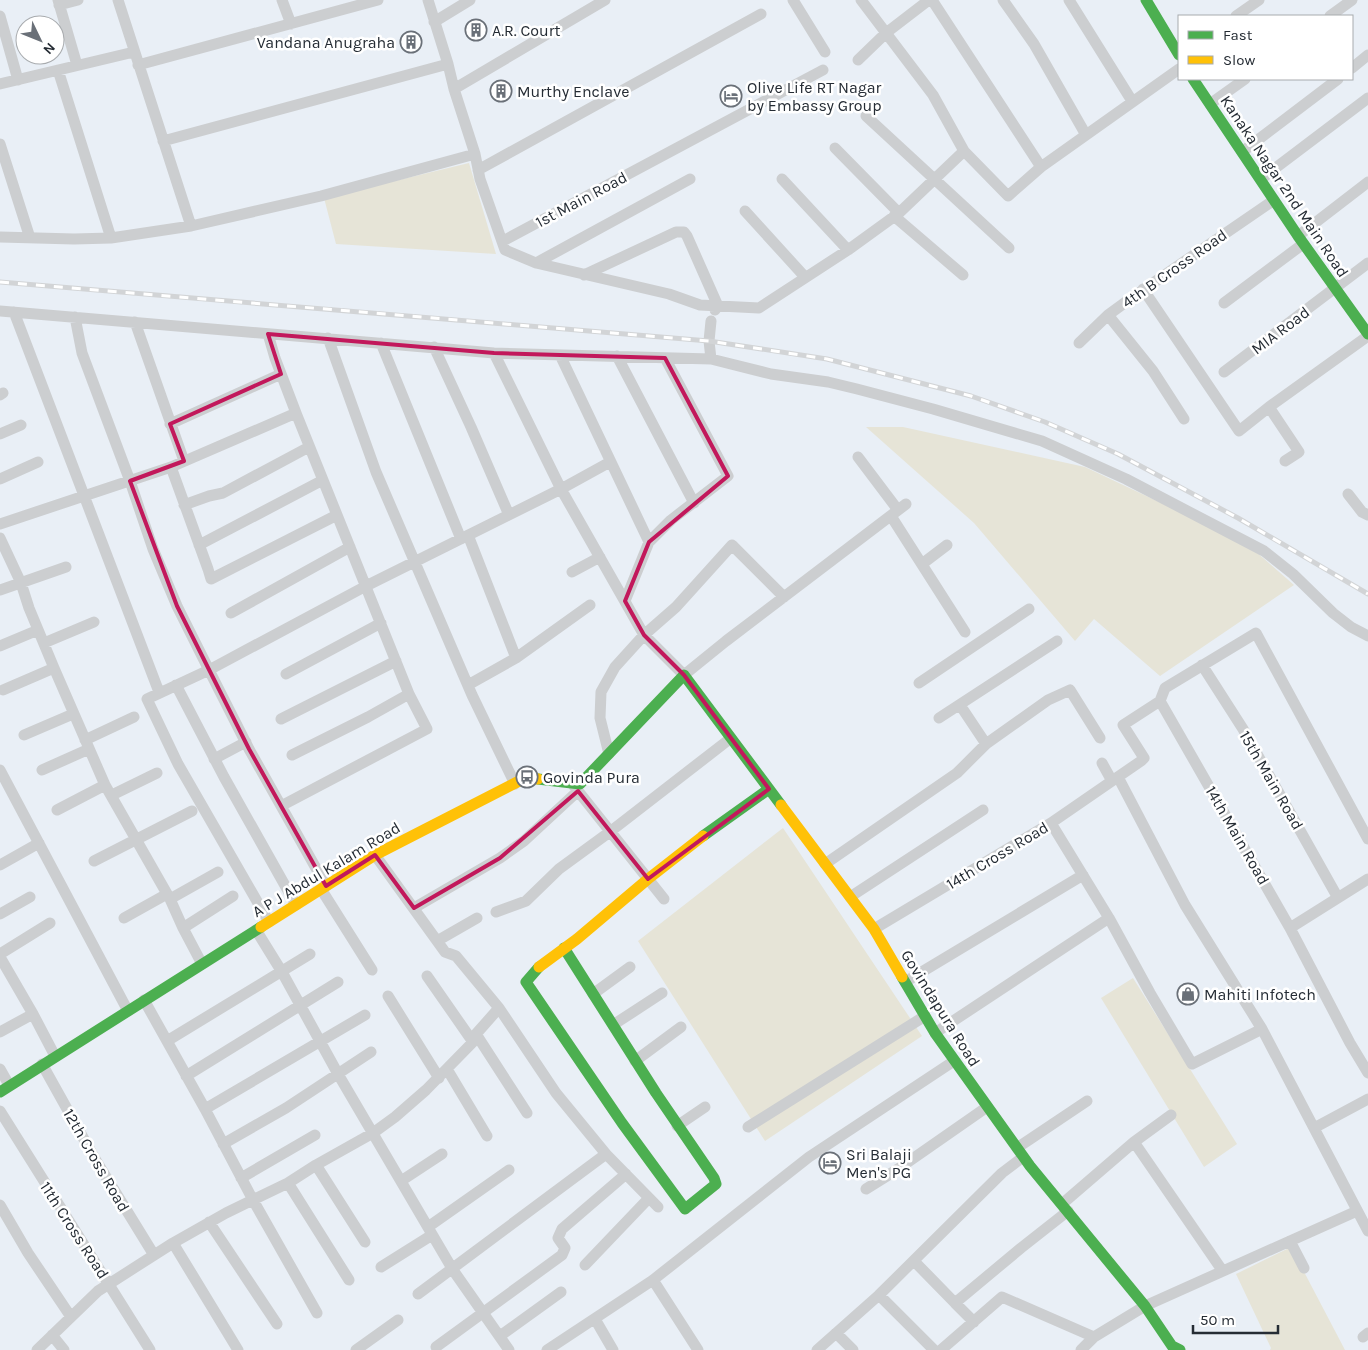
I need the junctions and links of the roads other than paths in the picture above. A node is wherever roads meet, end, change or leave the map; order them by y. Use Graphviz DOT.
graph roads {
  1 [pos="78,0"];
  2 [pos="118,0"];
  3 [pos="282,0"];
  4 [pos="378,0"];
  5 [pos="428,0"];
  6 [pos="470,0"];
  7 [pos="605,0"];
  8 [pos="792,0"];
  9 [pos="861,0"];
  10 [pos="931,0"];
  11 [pos="1003,0"];
  12 [pos="1070,0"];
  13 [pos="1146,0"];
  14 [pos="1260,0"];
  15 [pos="1352,0"];
  16 [pos="58,2"];
  17 [pos="760,14"];
  18 [pos="1238,15"];
  19 [pos="1331,15"];
  20 [pos="0,16"];
  21 [pos="434,22"];
  22 [pos="291,24"];
  23 [pos="886,33"];
  24 [pos="134,52"];
  25 [pos="825,52"];
  26 [pos="1178,53"];
  27 [pos="1368,55"];
  28 [pos="858,60"];
  29 [pos="448,64"];
  30 [pos="77,65"];
  31 [pos="138,65"];
  32 [pos="1353,67"];
  33 [pos="58,70"];
  34 [pos="823,70"];
  35 [pos="1178,70"];
  36 [pos="18,80"];
  37 [pos="1195,80"];
  38 [pos="1244,80"];
  39 [pos="1337,80"];
  40 [pos="0,84"];
  41 [pos="454,90"];
  42 [pos="1368,98"];
  43 [pos="1132,101"];
  44 [pos="1210,104"];
  45 [pos="866,116"];
  46 [pos="1086,135"];
  47 [pos="162,141"];
  48 [pos="0,144"];
  49 [pos="835,148"];
  50 [pos="964,151"];
  51 [pos="1242,152"];
  52 [pos="475,154"];
  53 [pos="1040,167"];
  54 [pos="478,170"];
  55 [pos="690,179"];
  56 [pos="782,179"];
  57 [pos="934,180"];
  58 [pos="1261,180"];
  59 [pos="1368,182"];
  60 [pos="1274,200"];
  61 [pos="745,211"];
  62 [pos="896,214"];
  63 [pos="190,226"];
  64 [pos="0,237"];
  65 [pos="30,238"];
  66 [pos="111,238"];
  67 [pos="1301,240"];
  68 [pos="502,241"];
  69 [pos="1009,248"];
  70 [pos="848,250"];
  71 [pos="536,263"];
  72 [pos="1368,263"];
  73 [pos="584,275"];
  74 [pos="963,275"];
  75 [pos="805,277"];
  76 [pos="1143,289"];
  77 [pos="1335,289"];
  78 [pos="1224,303"];
  79 [pos="700,305"];
  80 [pos="718,306"];
  81 [pos="0,311"];
  82 [pos="14,312"];
  83 [pos="1108,315"];
  84 [pos="76,317"];
  85 [pos="710,321"];
  86 [pos="135,322"];
  87 [pos="268,334"];
  88 [pos="1368,335"];
  89 [pos="328,338"];
  90 [pos="381,343"];
  91 [pos="1079,343"];
  92 [pos="434,347"];
  93 [pos="494,352"];
  94 [pos="560,354"];
  95 [pos="617,356"];
  96 [pos="665,358"];
  97 [pos="711,359"];
  98 [pos="1224,372"];
  99 [pos="281,374"];
  100 [pos="1269,407"];
  101 [pos="296,413"];
  102 [pos="1184,418"];
  103 [pos="170,424"];
  104 [pos="21,425"];
  105 [pos="0,434"];
  106 [pos="310,447"];
  107 [pos="858,457"];
  108 [pos="1285,460"];
  109 [pos="184,461"];
  110 [pos="38,462"];
  111 [pos="610,462"];
  112 [pos="171,467"];
  113 [pos="0,479"];
  114 [pos="323,480"];
  115 [pos="130,482"];
  116 [pos="561,489"];
  117 [pos="1348,494"];
  118 [pos="84,496"];
  119 [pos="694,503"];
  120 [pos="184,505"];
  121 [pos="898,510"];
  122 [pos="337,515"];
  123 [pos="509,515"];
  124 [pos="1368,515"];
  125 [pos="0,524"];
  126 [pos="464,537"];
  127 [pos="0,538"];
  128 [pos="649,542"];
  129 [pos="199,545"];
  130 [pos="947,545"];
  131 [pos="350,547"];
  132 [pos="600,557"];
  133 [pos="415,561"];
  134 [pos="922,564"];
  135 [pos="66,567"];
  136 [pos="572,572"];
  137 [pos="21,583"];
  138 [pos="366,586"];
  139 [pos="0,590"];
  140 [pos="784,597"];
  141 [pos="625,601"];
  142 [pos="590,605"];
  143 [pos="1029,609"];
  144 [pos="230,613"];
  145 [pos="94,622"];
  146 [pos="381,623"];
  147 [pos="38,630"];
  148 [pos="965,632"];
  149 [pos="644,635"];
  150 [pos="1368,636"];
  151 [pos="1057,640"];
  152 [pos="44,643"];
  153 [pos="0,646"];
  154 [pos="516,658"];
  155 [pos="396,661"];
  156 [pos="1202,665"];
  157 [pos="54,668"];
  158 [pos="209,670"];
  159 [pos="286,674"];
  160 [pos="684,675"];
  161 [pos="919,683"];
  162 [pos="176,685"];
  163 [pos="468,685"];
  164 [pos="3,690"];
  165 [pos="159,692"];
  166 [pos="409,694"];
  167 [pos="1160,701"];
  168 [pos="960,704"];
  169 [pos="73,714"];
  170 [pos="134,717"];
  171 [pos="939,718"];
  172 [pos="282,719"];
  173 [pos="24,735"];
  174 [pos="731,738"];
  175 [pos="1100,738"];
  176 [pos="246,742"];
  177 [pos="87,744"];
  178 [pos="986,744"];
  179 [pos="609,754"];
  180 [pos="292,755"];
  181 [pos="214,759"];
  182 [pos="1102,763"];
  183 [pos="0,770"];
  184 [pos="42,770"];
  185 [pos="157,773"];
  186 [pos="1115,779"];
  187 [pos="516,784"];
  188 [pos="105,785"];
  189 [pos="574,787"];
  190 [pos="769,789"];
  191 [pos="112,795"];
  192 [pos="281,806"];
  193 [pos="57,810"];
  194 [pos="983,810"];
  195 [pos="192,811"];
  196 [pos="1052,823"];
  197 [pos="611,831"];
  198 [pos="137,839"];
  199 [pos="1368,839"];
  200 [pos="39,843"];
  201 [pos="375,856"];
  202 [pos="94,861"];
  203 [pos="825,864"];
  204 [pos="0,866"];
  205 [pos="218,872"];
  206 [pos="1082,874"];
  207 [pos="648,879"];
  208 [pos="1368,879"];
  209 [pos="324,888"];
  210 [pos="233,896"];
  211 [pos="30,897"];
  212 [pos="169,897"];
  213 [pos="850,897"];
  214 [pos="1338,898"];
  215 [pos="664,899"];
  216 [pos="296,905"];
  217 [pos="414,908"];
  218 [pos="496,912"];
  219 [pos="0,914"];
  220 [pos="124,918"];
  221 [pos="477,918"];
  222 [pos="1109,918"];
  223 [pos="270,922"];
  224 [pos="50,923"];
  225 [pos="183,928"];
  226 [pos="1290,928"];
  227 [pos="256,930"];
  228 [pos="874,930"];
  229 [pos="437,941"];
  230 [pos="564,948"];
  231 [pos="310,954"];
  232 [pos="0,956"];
  233 [pos="202,964"];
  234 [pos="630,967"];
  235 [pos="372,970"];
  236 [pos="282,972"];
  237 [pos="427,976"];
  238 [pos="338,982"];
  239 [pos="905,982"];
  240 [pos="662,993"];
  241 [pos="593,994"];
  242 [pos="388,996"];
  243 [pos="144,1000"];
  244 [pos="301,1006"];
  245 [pos="499,1008"];
  246 [pos="128,1010"];
  247 [pos="33,1014"];
  248 [pos="365,1015"];
  249 [pos="924,1016"];
  250 [pos="612,1025"];
  251 [pos="681,1027"];
  252 [pos="1262,1029"];
  253 [pos="0,1032"];
  254 [pos="934,1033"];
  255 [pos="474,1038"];
  256 [pos="167,1041"];
  257 [pos="319,1041"];
  258 [pos="371,1052"];
  259 [pos="55,1056"];
  260 [pos="635,1061"];
  261 [pos="954,1061"];
  262 [pos="42,1064"];
  263 [pos="0,1069"];
  264 [pos="447,1069"];
  265 [pos="1368,1073"];
  266 [pos="338,1074"];
  267 [pos="186,1076"];
  268 [pos="438,1078"];
  269 [pos="5,1088"];
  270 [pos="1368,1099"];
  271 [pos="1087,1101"];
  272 [pos="705,1107"];
  273 [pos="987,1107"];
  274 [pos="205,1109"];
  275 [pos="0,1111"];
  276 [pos="528,1114"];
  277 [pos="1171,1115"];
  278 [pos="677,1126"];
  279 [pos="748,1126"];
  280 [pos="1314,1128"];
  281 [pos="373,1133"];
  282 [pos="315,1135"];
  283 [pos="487,1136"];
  284 [pos="1134,1142"];
  285 [pos="223,1144"];
  286 [pos="1020,1152"];
  287 [pos="442,1154"];
  288 [pos="606,1154"];
  289 [pos="316,1165"];
  290 [pos="509,1170"];
  291 [pos="626,1174"];
  292 [pos="242,1178"];
  293 [pos="401,1181"];
  294 [pos="288,1183"];
  295 [pos="866,1189"];
  296 [pos="650,1198"];
  297 [pos="253,1200"];
  298 [pos="0,1205"];
  299 [pos="658,1207"];
  300 [pos="1065,1208"];
  301 [pos="1357,1211"];
  302 [pos="209,1222"];
  303 [pos="430,1231"];
  304 [pos="1368,1231"];
  305 [pos="1290,1241"];
  306 [pos="365,1242"];
  307 [pos="173,1243"];
  308 [pos="154,1255"];
  309 [pos="914,1261"];
  310 [pos="585,1265"];
  311 [pos="381,1267"];
  312 [pos="1304,1268"];
  313 [pos="453,1270"];
  314 [pos="1222,1270"];
  315 [pos="349,1280"];
  316 [pos="653,1280"];
  317 [pos="109,1284"];
  318 [pos="561,1292"];
  319 [pos="418,1294"];
  320 [pos="880,1295"];
  321 [pos="955,1303"];
  322 [pos="1145,1306"];
  323 [pos="483,1312"];
  324 [pos="317,1313"];
  325 [pos="71,1317"];
  326 [pos="595,1319"];
  327 [pos="398,1320"];
  328 [pos="974,1322"];
  329 [pos="276,1324"];
  330 [pos="836,1333"];
  331 [pos="52,1335"];
  332 [pos="500,1336"];
  333 [pos="1094,1337"];
  334 [pos="436,1347"];
  335 [pos="148,1349"];
  336 [pos="38,1350"];
  337 [pos="64,1350"];
  338 [pos="238,1350"];
  339 [pos="356,1350"];
  340 [pos="509,1350"];
  341 [pos="547,1350"];
  342 [pos="613,1350"];
  343 [pos="698,1350"];
  344 [pos="817,1350"];
  345 [pos="853,1350"];
  346 [pos="934,1350"];
  347 [pos="941,1350"];
  348 [pos="1081,1350"];
  349 [pos="1180,1350"];
  1 -- 16 [label="street"];
  2 -- 24 [label="street"];
  3 -- 22 [label="street"];
  4 -- 22 [label="street"];
  5 -- 21 [label="street"];
  6 -- 21 [label="street"];
  7 -- 41 [label="street"];
  8 -- 25 [label="street"];
  9 -- 23 [label="street"];
  10 -- 23 [label="street"];
  10 -- 53 [label="street"];
  11 -- 46 [label="street"];
  12 -- 43 [label="street"];
  13 -- 26 [label="street"];
  14 -- 18 [label="street"];
  15 -- 19 [label="street"];
  16 -- 30 [label="street"];
  17 -- 54 [label="street"];
  20 -- 36 [label="street"];
  21 -- 29 [label="street"];
  22 -- 31 [label="street"];
  23 -- 28 [label="street"];
  23 -- 50 [label="street"];
  24 -- 30 [label="street"];
  24 -- 31 [label="street"];
  27 -- 32 [label="street"];
  29 -- 41 [label="street"];
  29 -- 47 [label="street"];
  30 -- 33 [label="street"];
  31 -- 47 [label="street"];
  33 -- 36 [label="street"];
  33 -- 66 [label="street"];
  34 -- 68 [label="street, 1st Main Road"];
  35 -- 43 [label="street"];
  36 -- 40 [label="street"];
  37 -- 44 [label="street, Kanaka Nagar 2nd Main Road"];
  38 -- 44 [label="street"];
  39 -- 51 [label="street"];
  41 -- 52 [label="street"];
  42 -- 58 [label="street"];
  43 -- 46 [label="street"];
  44 -- 51 [label="street, Kanaka Nagar 2nd Main Road"];
  45 -- 57 [label="street"];
  46 -- 53 [label="street"];
  47 -- 63 [label="street"];
  48 -- 65 [label="street"];
  49 -- 62 [label="street"];
  50 -- 53 [label="street"];
  50 -- 57 [label="street"];
  51 -- 58 [label="street, Kanaka Nagar 2nd Main Road"];
  52 -- 54 [label="street"];
  52 -- 63 [label="street"];
  54 -- 68 [label="street"];
  55 -- 71 [label="street"];
  56 -- 70 [label="street"];
  57 -- 62 [label="street"];
  57 -- 69 [label="street"];
  58 -- 60 [label="street, Kanaka Nagar 2nd Main Road"];
  59 -- 67 [label="street"];
  60 -- 67 [label="street, Kanaka Nagar 2nd Main Road"];
  60 -- 76 [label="street, 4th B Cross Road"];
  61 -- 75 [label="street"];
  62 -- 70 [label="street"];
  62 -- 74 [label="street"];
  63 -- 66 [label="street"];
  64 -- 65 [label="street"];
  65 -- 66 [label="street"];
  67 -- 77 [label="street, Kanaka Nagar 2nd Main Road"];
  67 -- 78 [label="street"];
  68 -- 71 [label="street"];
  70 -- 75 [label="street"];
  71 -- 73 [label="street"];
  72 -- 77 [label="street, MIA Road"];
  73 -- 79 [label="street"];
  73 -- 80 [label="street"];
  75 -- 80 [label="street"];
  76 -- 83 [label="street, 4th B Cross Road"];
  76 -- 100 [label="street"];
  77 -- 88 [label="street, Kanaka Nagar 2nd Main Road"];
  77 -- 98 [label="street, MIA Road"];
  79 -- 80 [label="street"];
  79 -- 85 [label="street"];
  80 -- 85 [label="street"];
  81 -- 82 [label="street"];
  82 -- 84 [label="street"];
  82 -- 118 [label="street"];
  83 -- 91 [label="street, 4th B Cross Road"];
  83 -- 102 [label="street"];
  84 -- 86 [label="street"];
  84 -- 115 [label="street"];
  85 -- 97 [label="street"];
  86 -- 87 [label="street"];
  86 -- 103 [label="street"];
  87 -- 89 [label="street"];
  87 -- 99 [label="street"];
  88 -- 100 [label="street"];
  89 -- 90 [label="street"];
  89 -- 133 [label="street"];
  90 -- 92 [label="street"];
  90 -- 126 [label="street"];
  92 -- 93 [label="street"];
  92 -- 123 [label="street"];
  93 -- 94 [label="street"];
  93 -- 116 [label="street"];
  94 -- 95 [label="street"];
  94 -- 111 [label="street"];
  95 -- 96 [label="street"];
  95 -- 119 [label="street"];
  96 -- 97 [label="street"];
  96 -- 119 [label="street"];
  97 -- 150 [label="street"];
  99 -- 101 [label="street"];
  99 -- 103 [label="street"];
  100 -- 108 [label="street"];
  101 -- 106 [label="street"];
  101 -- 109 [label="street"];
  103 -- 109 [label="street"];
  104 -- 105 [label="street"];
  106 -- 114 [label="street"];
  106 -- 120 [label="street"];
  107 -- 121 [label="street"];
  109 -- 112 [label="street"];
  110 -- 113 [label="street"];
  111 -- 116 [label="street"];
  111 -- 128 [label="street"];
  112 -- 115 [label="street"];
  112 -- 120 [label="street"];
  114 -- 122 [label="street"];
  114 -- 129 [label="street"];
  115 -- 118 [label="street"];
  115 -- 158 [label="street"];
  116 -- 123 [label="street"];
  116 -- 132 [label="street"];
  117 -- 124 [label="street"];
  118 -- 125 [label="street"];
  118 -- 165 [label="street"];
  119 -- 128 [label="street"];
  120 -- 129 [label="street"];
  121 -- 134 [label="street"];
  121 -- 140 [label="street"];
  122 -- 129 [label="street"];
  122 -- 131 [label="street"];
  123 -- 126 [label="street"];
  126 -- 133 [label="street"];
  126 -- 154 [label="street"];
  127 -- 137 [label="street"];
  128 -- 141 [label="street"];
  130 -- 134 [label="street"];
  131 -- 138 [label="street"];
  131 -- 144 [label="street"];
  132 -- 136 [label="street"];
  132 -- 141 [label="street"];
  133 -- 138 [label="street"];
  133 -- 163 [label="street"];
  134 -- 148 [label="street"];
  135 -- 137 [label="street"];
  137 -- 139 [label="street"];
  137 -- 147 [label="street"];
  138 -- 146 [label="street"];
  138 -- 158 [label="street"];
  140 -- 149 [label="street"];
  140 -- 160 [label="street"];
  141 -- 149 [label="street"];
  142 -- 154 [label="street"];
  143 -- 161 [label="street"];
  145 -- 152 [label="street"];
  146 -- 155 [label="street"];
  146 -- 159 [label="street"];
  147 -- 152 [label="street"];
  147 -- 153 [label="street"];
  149 -- 160 [label="street"];
  149 -- 179 [label="street"];
  151 -- 168 [label="street"];
  152 -- 157 [label="street"];
  154 -- 163 [label="street"];
  155 -- 166 [label="street"];
  155 -- 172 [label="street"];
  156 -- 167 [label="street"];
  156 -- 199 [label="street"];
  156 -- 214 [label="street, 15th Main Road"];
  157 -- 164 [label="street"];
  157 -- 169 [label="street"];
  158 -- 162 [label="street"];
  158 -- 176 [label="street"];
  160 -- 174 [label="street, Govindapura Road"];
  160 -- 179 [label="street"];
  162 -- 165 [label="street"];
  162 -- 181 [label="street"];
  163 -- 187 [label="street"];
  165 -- 223 [label="street"];
  166 -- 180 [label="street"];
  166 -- 192 [label="street"];
  167 -- 186 [label="street"];
  167 -- 226 [label="street, 14th Main Road"];
  168 -- 171 [label="street"];
  168 -- 178 [label="street"];
  169 -- 173 [label="street"];
  169 -- 177 [label="street"];
  170 -- 177 [label="street"];
  174 -- 190 [label="street, Govindapura Road"];
  174 -- 197 [label="street"];
  175 -- 178 [label="street"];
  176 -- 181 [label="street"];
  176 -- 192 [label="street"];
  177 -- 184 [label="street"];
  177 -- 188 [label="street"];
  178 -- 203 [label="street"];
  179 -- 189 [label="street"];
  181 -- 216 [label="street"];
  182 -- 186 [label="street"];
  183 -- 200 [label="street"];
  185 -- 191 [label="street"];
  186 -- 196 [label="street, 14th Cross Road"];
  186 -- 252 [label="street"];
  187 -- 189 [label="street, A P J Abdul Kalam Road"];
  187 -- 201 [label="street, A P J Abdul Kalam Road"];
  188 -- 191 [label="street"];
  188 -- 193 [label="street"];
  189 -- 197 [label="street"];
  189 -- 217 [label="street"];
  190 -- 203 [label="street, Govindapura Road"];
  190 -- 207 [label="street"];
  191 -- 198 [label="street"];
  192 -- 209 [label="street"];
  194 -- 213 [label="street"];
  195 -- 198 [label="street"];
  196 -- 206 [label="street"];
  196 -- 228 [label="street, 14th Cross Road"];
  197 -- 207 [label="street"];
  197 -- 218 [label="street"];
  198 -- 202 [label="street"];
  198 -- 212 [label="street"];
  200 -- 204 [label="street"];
  200 -- 246 [label="street"];
  201 -- 209 [label="street, A P J Abdul Kalam Road"];
  201 -- 217 [label="street"];
  203 -- 213 [label="street, Govindapura Road"];
  205 -- 212 [label="street"];
  206 -- 222 [label="street"];
  206 -- 239 [label="street"];
  207 -- 215 [label="street"];
  207 -- 230 [label="street"];
  208 -- 214 [label="street"];
  209 -- 216 [label="street, A P J Abdul Kalam Road"];
  209 -- 235 [label="street"];
  210 -- 225 [label="street"];
  211 -- 219 [label="street"];
  212 -- 220 [label="street"];
  212 -- 225 [label="street"];
  213 -- 228 [label="street, Govindapura Road"];
  214 -- 226 [label="street"];
  216 -- 223 [label="street, A P J Abdul Kalam Road"];
  217 -- 229 [label="street"];
  221 -- 229 [label="street"];
  222 -- 252 [label="street"];
  222 -- 254 [label="street"];
  223 -- 227 [label="street, A P J Abdul Kalam Road"];
  224 -- 232 [label="street"];
  225 -- 233 [label="street"];
  226 -- 265 [label="street, 14th Main Road"];
  227 -- 233 [label="street, A P J Abdul Kalam Road"];
  227 -- 236 [label="street"];
  228 -- 239 [label="street, Govindapura Road"];
  229 -- 245 [label="street"];
  230 -- 241 [label="street"];
  230 -- 278 [label="street"];
  231 -- 236 [label="street"];
  232 -- 247 [label="street"];
  233 -- 243 [label="street, A P J Abdul Kalam Road"];
  234 -- 241 [label="street"];
  236 -- 244 [label="street"];
  236 -- 256 [label="street"];
  237 -- 255 [label="street"];
  238 -- 244 [label="street"];
  239 -- 249 [label="street, Govindapura Road"];
  240 -- 250 [label="street"];
  241 -- 250 [label="street"];
  242 -- 268 [label="street"];
  243 -- 246 [label="street, A P J Abdul Kalam Road"];
  243 -- 256 [label="street"];
  244 -- 257 [label="street"];
  244 -- 267 [label="street"];
  245 -- 255 [label="street"];
  245 -- 288 [label="street"];
  246 -- 259 [label="street, A P J Abdul Kalam Road"];
  247 -- 253 [label="street"];
  247 -- 259 [label="street"];
  248 -- 257 [label="street"];
  249 -- 254 [label="street, Govindapura Road"];
  249 -- 279 [label="street"];
  250 -- 260 [label="street"];
  251 -- 260 [label="street"];
  252 -- 280 [label="street"];
  254 -- 261 [label="street, Govindapura Road"];
  255 -- 264 [label="street"];
  255 -- 276 [label="street"];
  256 -- 267 [label="street"];
  257 -- 266 [label="street"];
  257 -- 274 [label="street"];
  258 -- 266 [label="street"];
  259 -- 262 [label="street, A P J Abdul Kalam Road"];
  260 -- 278 [label="street"];
  261 -- 273 [label="street, Govindapura Road"];
  261 -- 316 [label="street"];
  262 -- 269 [label="street, A P J Abdul Kalam Road"];
  262 -- 308 [label="street, 12th Cross Road"];
  263 -- 269 [label="street"];
  264 -- 268 [label="street"];
  264 -- 283 [label="street"];
  266 -- 281 [label="street"];
  266 -- 285 [label="street"];
  267 -- 274 [label="street"];
  268 -- 281 [label="street"];
  270 -- 280 [label="street"];
  271 -- 286 [label="street"];
  272 -- 278 [label="street"];
  273 -- 286 [label="street, Govindapura Road"];
  273 -- 295 [label="street"];
  274 -- 285 [label="street"];
  275 -- 317 [label="street, 11th Cross Road"];
  277 -- 284 [label="street"];
  280 -- 301 [label="street"];
  281 -- 289 [label="street"];
  281 -- 293 [label="street"];
  282 -- 292 [label="street"];
  284 -- 300 [label="street"];
  284 -- 314 [label="street"];
  285 -- 292 [label="street"];
  286 -- 300 [label="street, Govindapura Road"];
  286 -- 309 [label="street"];
  287 -- 293 [label="street"];
  288 -- 291 [label="street"];
  288 -- 313 [label="street"];
  289 -- 294 [label="street"];
  289 -- 306 [label="street"];
  290 -- 303 [label="street"];
  291 -- 296 [label="street"];
  291 -- 323 [label="street"];
  292 -- 297 [label="street"];
  293 -- 303 [label="street"];
  294 -- 297 [label="street"];
  294 -- 315 [label="street"];
  296 -- 299 [label="street"];
  296 -- 310 [label="street"];
  297 -- 302 [label="street"];
  297 -- 324 [label="street"];
  298 -- 325 [label="street"];
  300 -- 321 [label="street"];
  300 -- 322 [label="street, Govindapura Road"];
  301 -- 304 [label="street"];
  301 -- 305 [label="street"];
  302 -- 307 [label="street"];
  302 -- 329 [label="street"];
  303 -- 311 [label="street"];
  303 -- 313 [label="street"];
  305 -- 312 [label="street"];
  305 -- 314 [label="street"];
  307 -- 308 [label="street"];
  307 -- 338 [label="street"];
  308 -- 317 [label="street"];
  309 -- 320 [label="street"];
  309 -- 321 [label="street"];
  313 -- 319 [label="street"];
  313 -- 323 [label="street"];
  314 -- 322 [label="street"];
  316 -- 326 [label="street"];
  316 -- 343 [label="street"];
  317 -- 325 [label="street"];
  317 -- 335 [label="street, 11th Cross Road"];
  318 -- 332 [label="street"];
  320 -- 330 [label="street"];
  320 -- 346 [label="street"];
  321 -- 328 [label="street"];
  322 -- 333 [label="street"];
  322 -- 349 [label="street, Govindapura Road"];
  323 -- 332 [label="street"];
  323 -- 334 [label="street"];
  325 -- 331 [label="street"];
  326 -- 341 [label="street"];
  326 -- 342 [label="street"];
  327 -- 339 [label="street"];
  328 -- 333 [label="street"];
  328 -- 347 [label="street"];
  330 -- 344 [label="street"];
  330 -- 345 [label="street"];
  331 -- 336 [label="street"];
  331 -- 337 [label="street"];
  332 -- 340 [label="street"];
  333 -- 348 [label="street"];
}
